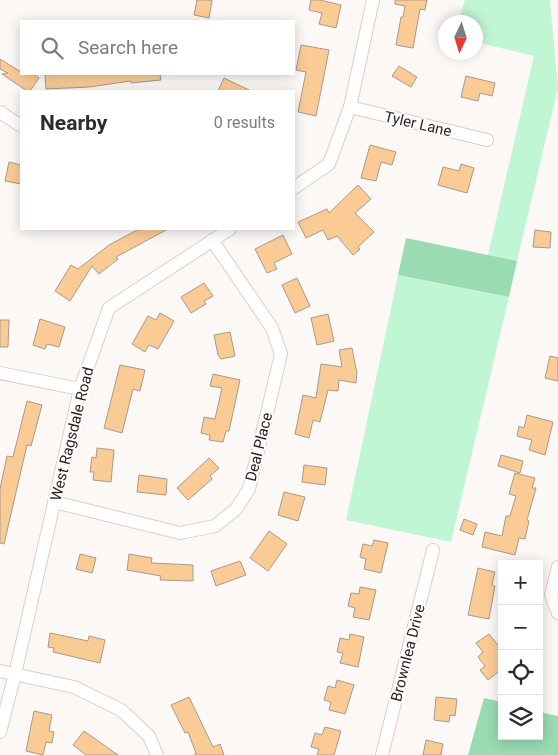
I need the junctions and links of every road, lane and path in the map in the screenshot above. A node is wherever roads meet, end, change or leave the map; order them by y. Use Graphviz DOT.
graph roads {
  1 [pos="373,0"];
  2 [pos="350,107"];
  3 [pos="0,112"];
  4 [pos="20,125"];
  5 [pos="487,140"];
  6 [pos="295,187"];
  7 [pos="228,230"];
  8 [pos="212,240"];
  9 [pos="0,374"];
  10 [pos="80,389"];
  11 [pos="54,502"];
  12 [pos="433,550"];
  13 [pos="558,567"];
  14 [pos="558,613"];
  15 [pos="0,671"];
  16 [pos="15,674"];
  17 [pos="0,732"];
  18 [pos="158,755"];
  19 [pos="382,755"];
  1 -- 2 [label="street"];
  2 -- 5 [label="street, Tyler Lane"];
  2 -- 6 [label="street"];
  3 -- 4 [label="street"];
  7 -- 8 [label="street, West Ragsdale Road"];
  8 -- 10 [label="street, West Ragsdale Road"];
  8 -- 11 [label="street, Deal Place"];
  9 -- 10 [label="street"];
  10 -- 11 [label="street, West Ragsdale Road"];
  11 -- 16 [label="street, West Ragsdale Road"];
  12 -- 19 [label="street, Brownlea Drive"];
  13 -- 14 [label="street"];
  15 -- 16 [label="street"];
  16 -- 17 [label="street, West Ragsdale Road"];
  16 -- 18 [label="street"];
}
